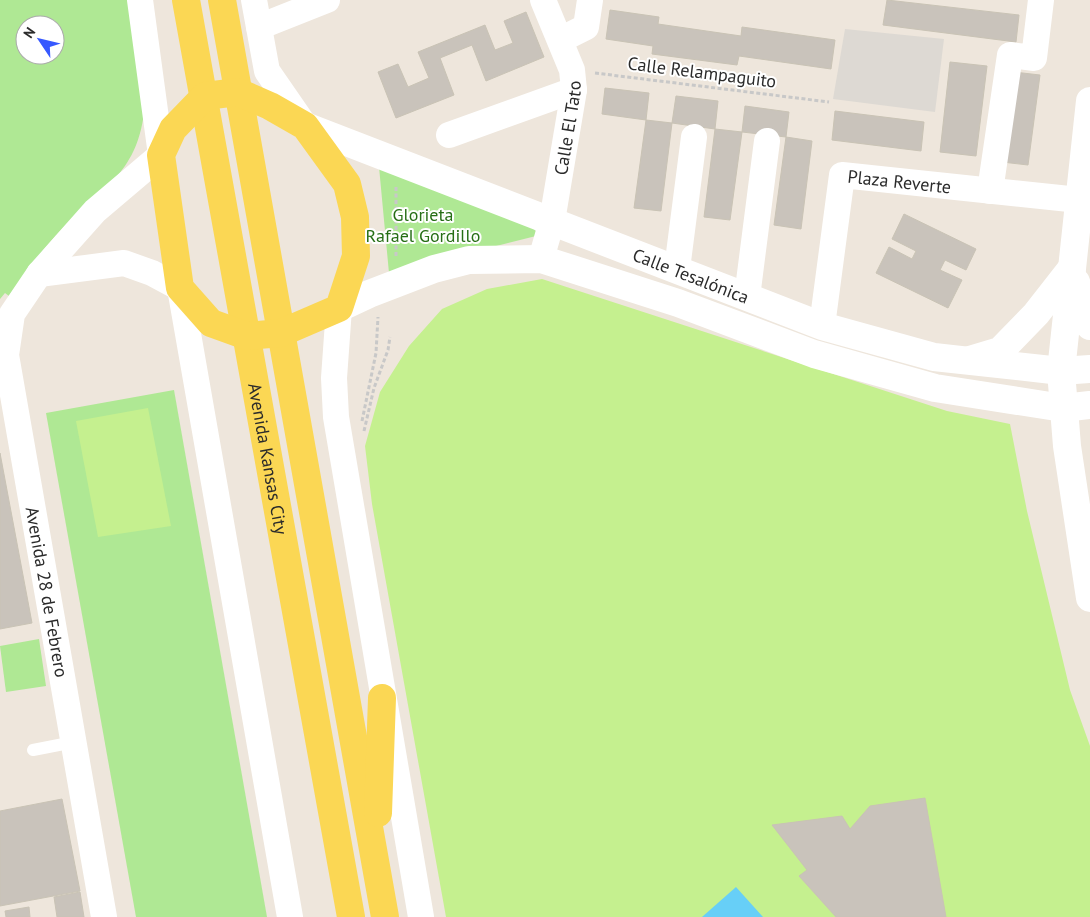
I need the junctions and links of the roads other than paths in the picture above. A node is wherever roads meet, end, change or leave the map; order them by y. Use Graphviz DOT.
graph roads {
  1 [pos="140,0"];
  2 [pos="186,0"];
  3 [pos="222,0"];
  4 [pos="254,0"];
  5 [pos="327,0"];
  6 [pos="544,0"];
  7 [pos="590,0"];
  8 [pos="1040,0"];
  9 [pos="259,27"];
  10 [pos="560,40"];
  11 [pos="573,80"];
  12 [pos="238,92"];
  13 [pos="204,96"];
  14 [pos="1090,101"];
  15 [pos="305,126"];
  16 [pos="449,135"];
  17 [pos="694,137"];
  18 [pos="767,141"];
  19 [pos="161,155"];
  20 [pos="990,191"];
  21 [pos="1079,200"];
  22 [pos="552,221"];
  23 [pos="541,259"];
  24 [pos="1072,268"];
  25 [pos="677,270"];
  26 [pos="39,274"];
  27 [pos="180,288"];
  28 [pos="747,297"];
  29 [pos="339,308"];
  30 [pos="822,326"];
  31 [pos="1090,326"];
  32 [pos="281,333"];
  33 [pos="247,336"];
  34 [pos="814,354"];
  35 [pos="968,361"];
  36 [pos="1090,369"];
  37 [pos="1061,371"];
  38 [pos="1090,405"];
  39 [pos="1063,408"];
  40 [pos="1090,598"];
  41 [pos="382,698"];
  42 [pos="74,742"];
  43 [pos="33,750"];
  44 [pos="376,865"];
  45 [pos="104,917"];
  46 [pos="290,917"];
  47 [pos="351,917"];
  48 [pos="385,917"];
  49 [pos="421,917"];
  1 -- 19 [label="street"];
  2 -- 13 [label="main road, Avenida Kansas City"];
  3 -- 12 [label="main road, Avenida Kansas City"];
  4 -- 9 [label="street"];
  5 -- 9 [label="street"];
  6 -- 10 [label="street, Calle El Tato"];
  7 -- 10 [label="street"];
  8 -- 20 [label="street"];
  9 -- 15 [label="street"];
  10 -- 11 [label="street, Calle El Tato"];
  11 -- 16 [label="street"];
  11 -- 22 [label="street, Calle El Tato"];
  12 -- 13 [label="main road"];
  12 -- 15 [label="main road"];
  12 -- 32 [label="main road, Avenida Kansas City"];
  13 -- 19 [label="main road"];
  13 -- 33 [label="main road, Avenida Kansas City"];
  14 -- 21 [label="street"];
  15 -- 22 [label="street, Calle Tesalónica"];
  15 -- 29 [label="main road"];
  17 -- 25 [label="street"];
  18 -- 28 [label="street"];
  19 -- 26 [label="street, Avenida 28 de Febrero"];
  19 -- 27 [label="main road"];
  20 -- 21 [label="street, Plaza Reverte"];
  20 -- 30 [label="street, Plaza Reverte"];
  21 -- 24 [label="street"];
  22 -- 23 [label="street, Calle El Tato"];
  22 -- 25 [label="street, Calle Tesalónica"];
  23 -- 29 [label="street, Calle Tesalónica"];
  23 -- 34 [label="street, Calle Tesalónica"];
  24 -- 31 [label="street"];
  24 -- 35 [label="street"];
  24 -- 37 [label="street"];
  25 -- 28 [label="street, Calle Tesalónica"];
  26 -- 27 [label="street"];
  26 -- 42 [label="street, Avenida 28 de Febrero"];
  27 -- 33 [label="main road"];
  27 -- 46 [label="street"];
  28 -- 30 [label="street, Calle Tesalónica"];
  29 -- 32 [label="main road"];
  29 -- 41 [label="street"];
  30 -- 34 [label="street"];
  30 -- 35 [label="street, Calle Tesalónica"];
  32 -- 33 [label="main road"];
  32 -- 44 [label="main road, Avenida Kansas City"];
  33 -- 47 [label="main road, Avenida Kansas City"];
  34 -- 39 [label="street, Calle Tesalónica"];
  35 -- 37 [label="street, Calle Tesalónica"];
  36 -- 37 [label="street, Calle Tesalónica"];
  37 -- 39 [label="street"];
  38 -- 39 [label="street, Calle Tesalónica"];
  39 -- 40 [label="street"];
  41 -- 44 [label="main road"];
  41 -- 49 [label="street"];
  42 -- 43 [label="lane"];
  42 -- 45 [label="street, Avenida 28 de Febrero"];
  44 -- 48 [label="main road, Avenida Kansas City"];
}
